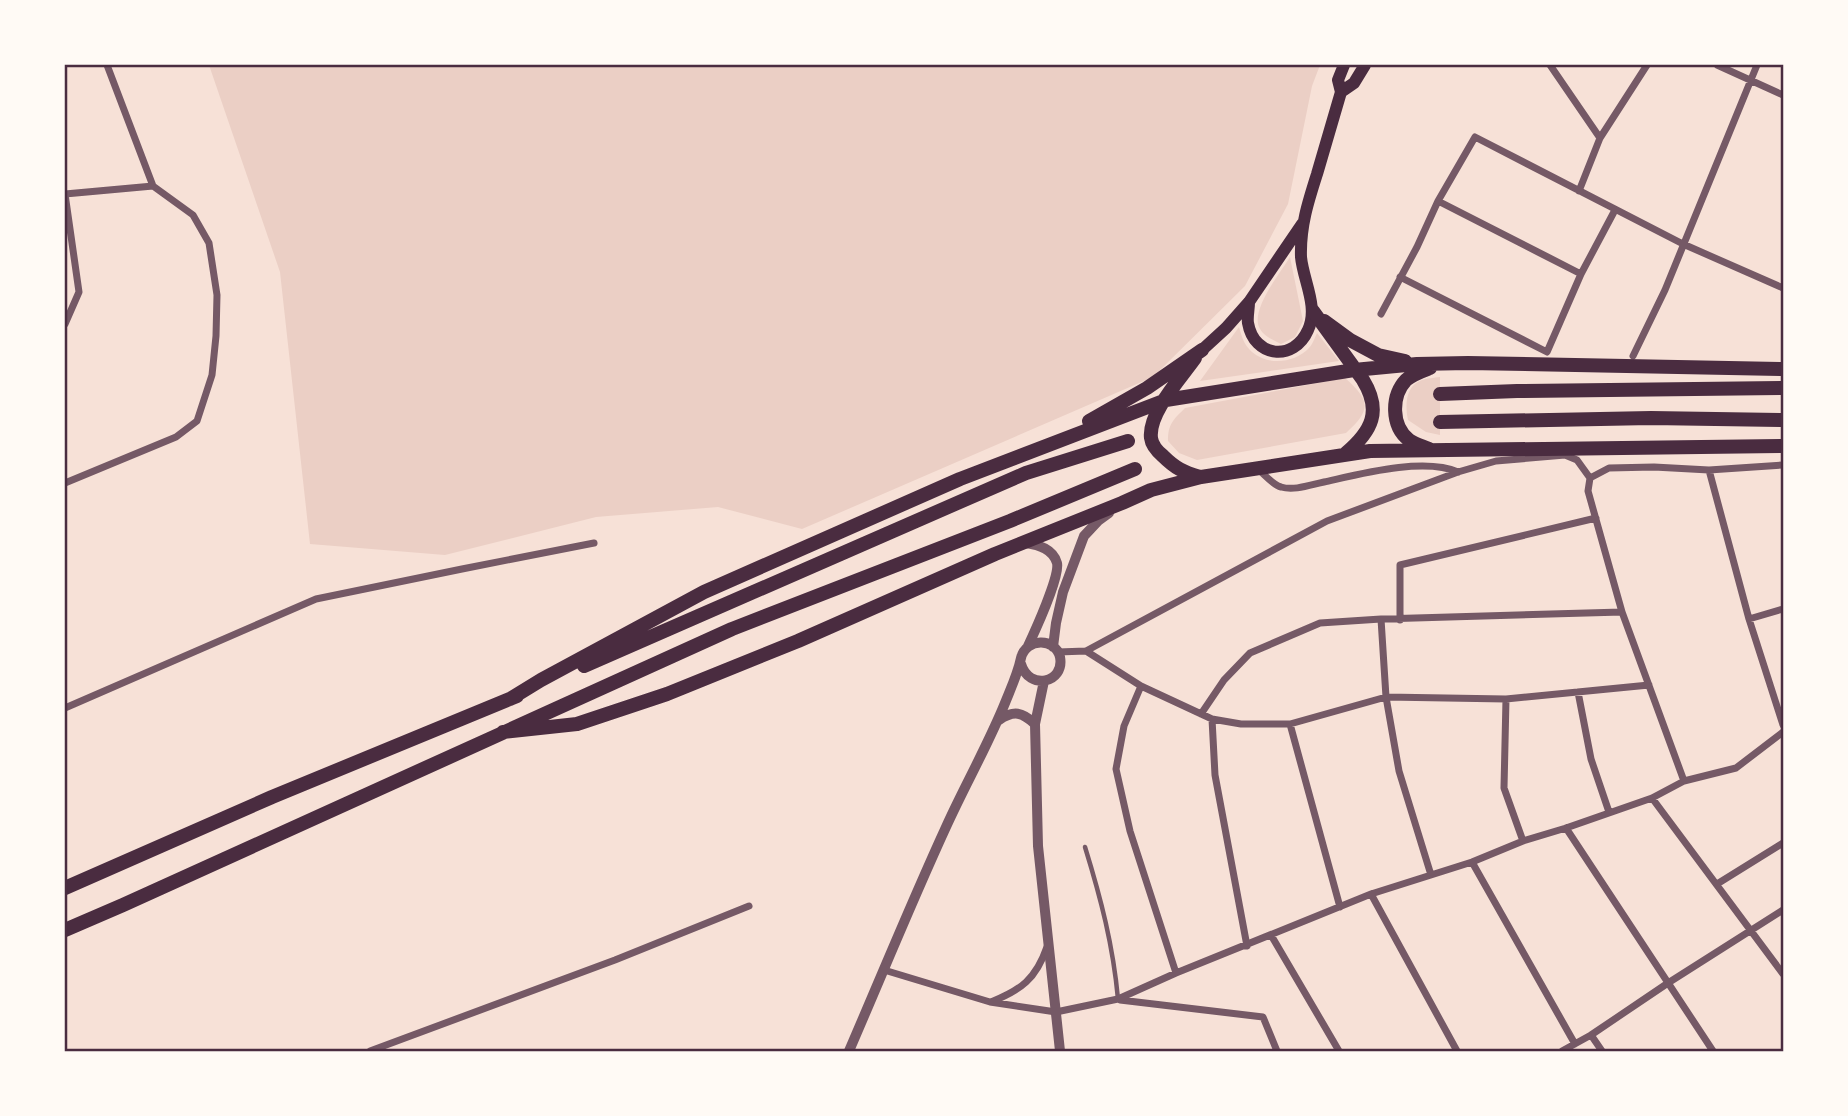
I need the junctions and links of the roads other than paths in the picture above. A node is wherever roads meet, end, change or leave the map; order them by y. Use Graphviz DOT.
graph roads {
  1 [pos="107,65"];
  2 [pos="1343,65"];
  3 [pos="1365,65"];
  4 [pos="1550,65"];
  5 [pos="1647,65"];
  6 [pos="1717,65"];
  7 [pos="1757,65"];
  8 [pos="1750,80"];
  9 [pos="1341,92"];
  10 [pos="1783,95"];
  11 [pos="1600,138"];
  12 [pos="153,186"];
  13 [pos="1579,191"];
  14 [pos="65,194"];
  15 [pos="1438,201"];
  16 [pos="1615,210"];
  17 [pos="1302,223"];
  18 [pos="1683,244"];
  19 [pos="1581,274"];
  20 [pos="1400,277"];
  21 [pos="1783,288"];
  22 [pos="1249,302"];
  23 [pos="1312,311"];
  24 [pos="1381,314"];
  25 [pos="65,324"];
  26 [pos="1202,350"];
  27 [pos="1633,356"];
  28 [pos="1417,364"];
  29 [pos="1449,364"];
  30 [pos="1783,369"];
  31 [pos="1354,370"];
  32 [pos="1783,388"];
  33 [pos="1440,394"];
  34 [pos="1166,400"];
  35 [pos="1783,420"];
  36 [pos="1440,422"];
  37 [pos="1129,441"];
  38 [pos="1049,444"];
  39 [pos="1783,446"];
  40 [pos="1434,451"];
  41 [pos="1345,454"];
  42 [pos="1783,464"];
  43 [pos="1256,467"];
  44 [pos="1135,469"];
  45 [pos="1709,470"];
  46 [pos="1458,472"];
  47 [pos="1201,477"];
  48 [pos="1590,478"];
  49 [pos="65,483"];
  50 [pos="1122,503"];
  51 [pos="1596,518"];
  52 [pos="1022,542"];
  53 [pos="594,543"];
  54 [pos="1783,610"];
  55 [pos="1622,612"];
  56 [pos="1381,619"];
  57 [pos="1749,619"];
  58 [pos="1400,620"];
  59 [pos="1028,646"];
  60 [pos="1056,650"];
  61 [pos="1086,652"];
  62 [pos="1021,664"];
  63 [pos="1044,681"];
  64 [pos="1648,685"];
  65 [pos="1141,686"];
  66 [pos="1578,692"];
  67 [pos="1386,697"];
  68 [pos="510,699"];
  69 [pos="1506,699"];
  70 [pos="65,708"];
  71 [pos="1202,715"];
  72 [pos="1212,719"];
  73 [pos="998,720"];
  74 [pos="1035,724"];
  75 [pos="1290,724"];
  76 [pos="1783,725"];
  77 [pos="503,732"];
  78 [pos="1783,732"];
  79 [pos="1684,781"];
  80 [pos="1652,798"];
  81 [pos="1609,812"];
  82 [pos="1566,828"];
  83 [pos="1523,841"];
  84 [pos="1783,843"];
  85 [pos="1085,847"];
  86 [pos="1472,862"];
  87 [pos="1431,875"];
  88 [pos="1717,884"];
  89 [pos="65,888"];
  90 [pos="1371,894"];
  91 [pos="749,906"];
  92 [pos="1340,907"];
  93 [pos="1783,910"];
  94 [pos="65,930"];
  95 [pos="1752,930"];
  96 [pos="1271,935"];
  97 [pos="1048,941"];
  98 [pos="1247,946"];
  99 [pos="884,970"];
  100 [pos="1176,973"];
  101 [pos="1783,974"];
  102 [pos="1668,983"];
  103 [pos="1118,999"];
  104 [pos="990,1002"];
  105 [pos="1056,1012"];
  106 [pos="1591,1035"];
  107 [pos="1575,1044"];
  108 [pos="370,1051"];
  109 [pos="849,1051"];
  110 [pos="1060,1051"];
  111 [pos="1277,1051"];
  112 [pos="1339,1051"];
  113 [pos="1457,1051"];
  114 [pos="1562,1051"];
  115 [pos="1602,1051"];
  116 [pos="1713,1051"];
  1 -- 12 [label="street"];
  2 -- 9 [label="main road"];
  3 -- 9 [label="main road"];
  4 -- 11 [label="street"];
  5 -- 11 [label="street"];
  6 -- 8 [label="street"];
  7 -- 8 [label="street"];
  8 -- 10 [label="street"];
  8 -- 18 [label="street"];
  9 -- 17 [label="main road"];
  11 -- 13 [label="street"];
  12 -- 14 [label="street"];
  12 -- 49 [label="street"];
  13 -- 15 [label="street"];
  13 -- 16 [label="street"];
  14 -- 25 [label="street"];
  15 -- 19 [label="street"];
  15 -- 20 [label="street"];
  16 -- 18 [label="street"];
  16 -- 19 [label="street"];
  17 -- 22 [label="main road"];
  17 -- 23 [label="main road"];
  18 -- 21 [label="street"];
  18 -- 27 [label="street"];
  19 -- 20 [label="street"];
  20 -- 24 [label="street"];
  22 -- 23 [label="main road"];
  22 -- 26 [label="main road"];
  23 -- 28 [label="highway"];
  23 -- 31 [label="highway"];
  26 -- 34 [label="highway"];
  26 -- 38 [label="highway"];
  28 -- 29 [label="highway"];
  28 -- 31 [label="highway"];
  29 -- 30 [label="highway"];
  29 -- 40 [label="highway"];
  31 -- 34 [label="highway"];
  31 -- 41 [label="highway"];
  32 -- 33 [label="highway"];
  34 -- 38 [label="highway"];
  34 -- 47 [label="highway"];
  35 -- 36 [label="highway"];
  37 -- 68 [label="highway"];
  38 -- 68 [label="highway"];
  39 -- 40 [label="highway"];
  40 -- 41 [label="highway"];
  41 -- 43 [label="highway"];
  42 -- 45 [label="street"];
  43 -- 46 [label="street"];
  43 -- 47 [label="highway"];
  44 -- 77 [label="highway"];
  45 -- 48 [label="street"];
  45 -- 57 [label="street"];
  46 -- 48 [label="street"];
  46 -- 61 [label="street"];
  47 -- 50 [label="highway"];
  48 -- 51 [label="street"];
  50 -- 52 [label="highway"];
  50 -- 60 [label="street"];
  51 -- 55 [label="street"];
  51 -- 58 [label="street"];
  52 -- 59 [label="street"];
  52 -- 77 [label="highway"];
  53 -- 70 [label="street"];
  54 -- 57 [label="street"];
  55 -- 58 [label="street"];
  55 -- 64 [label="street"];
  56 -- 58 [label="street"];
  56 -- 67 [label="street"];
  56 -- 71 [label="street"];
  57 -- 76 [label="street"];
  59 -- 60 [label="street"];
  59 -- 62 [label="street"];
  60 -- 61 [label="street"];
  60 -- 63 [label="street"];
  61 -- 65 [label="street"];
  62 -- 63 [label="street"];
  62 -- 73 [label="street"];
  63 -- 74 [label="street"];
  64 -- 66 [label="street"];
  64 -- 79 [label="street"];
  65 -- 71 [label="street"];
  65 -- 100 [label="street"];
  66 -- 69 [label="street"];
  66 -- 81 [label="street"];
  67 -- 69 [label="street"];
  67 -- 75 [label="street"];
  67 -- 87 [label="street"];
  68 -- 89 [label="highway"];
  69 -- 83 [label="street"];
  71 -- 72 [label="street"];
  72 -- 75 [label="street"];
  72 -- 98 [label="street"];
  73 -- 74 [label="street"];
  73 -- 99 [label="street"];
  74 -- 97 [label="street"];
  75 -- 92 [label="street"];
  77 -- 94 [label="highway"];
  78 -- 79 [label="street"];
  79 -- 80 [label="street"];
  80 -- 81 [label="street"];
  80 -- 88 [label="street"];
  81 -- 82 [label="street"];
  82 -- 83 [label="street"];
  82 -- 102 [label="street"];
  83 -- 86 [label="street"];
  84 -- 88 [label="street"];
  85 -- 103 [label="lane"];
  86 -- 87 [label="street"];
  86 -- 107 [label="street"];
  87 -- 90 [label="street"];
  88 -- 95 [label="street"];
  90 -- 92 [label="street"];
  90 -- 113 [label="street"];
  91 -- 108 [label="street"];
  92 -- 96 [label="street"];
  93 -- 95 [label="street"];
  95 -- 101 [label="street"];
  95 -- 102 [label="street"];
  96 -- 98 [label="street"];
  96 -- 112 [label="street"];
  97 -- 104 [label="street"];
  97 -- 105 [label="street"];
  98 -- 100 [label="street"];
  99 -- 104 [label="street"];
  99 -- 109 [label="street"];
  100 -- 103 [label="street"];
  102 -- 106 [label="street"];
  102 -- 116 [label="street"];
  103 -- 105 [label="street"];
  103 -- 111 [label="street"];
  104 -- 105 [label="street"];
  105 -- 110 [label="street"];
  106 -- 107 [label="street"];
  106 -- 115 [label="street"];
  107 -- 114 [label="street"];
}
